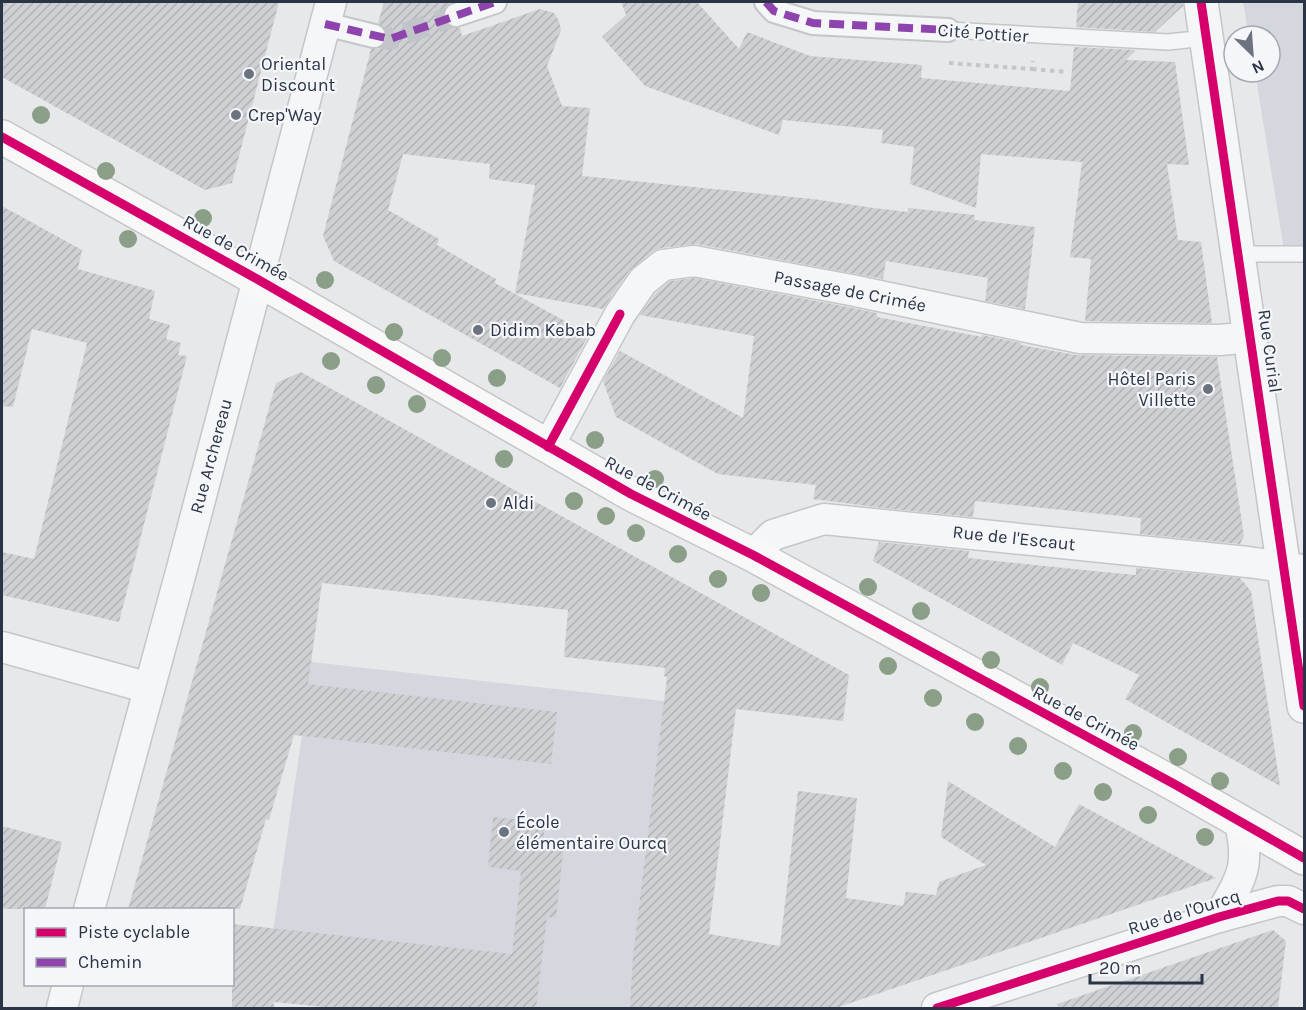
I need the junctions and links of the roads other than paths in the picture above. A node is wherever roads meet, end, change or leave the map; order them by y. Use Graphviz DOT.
graph roads {
  1 [pos="495,2"];
  2 [pos="766,2"];
  3 [pos="1201,2"];
  4 [pos="328,13"];
  5 [pos="456,15"];
  6 [pos="948,30"];
  7 [pos="374,36"];
  8 [pos="1206,38"];
  9 [pos="2,137"];
  10 [pos="1239,254"];
  11 [pos="1305,254"];
  12 [pos="257,279"];
  13 [pos="1251,338"];
  14 [pos="548,447"];
  15 [pos="753,555"];
  16 [pos="1295,569"];
  17 [pos="2,647"];
  18 [pos="149,688"];
  19 [pos="1305,706"];
  20 [pos="1239,820"];
  21 [pos="1305,858"];
  22 [pos="89,908"];
  23 [pos="1305,909"];
  24 [pos="1219,917"];
  25 [pos="68,986"];
  26 [pos="62,1008"];
  27 [pos="937,1008"];
  1 -- 5 [label="street"];
  2 -- 6 [label="street, Cité Pottier"];
  3 -- 8 [label="street, Rue Curial"];
  4 -- 7 [label="street"];
  4 -- 12 [label="street, Rue Archereau"];
  6 -- 8 [label="lane, Cité Pottier"];
  8 -- 10 [label="street, Rue Curial"];
  9 -- 12 [label="main road, Rue de Crimée"];
  10 -- 11 [label="lane"];
  10 -- 13 [label="street, Rue Curial"];
  12 -- 14 [label="main road, Rue de Crimée"];
  12 -- 18 [label="street, Rue Archereau"];
  13 -- 14 [label="street, Passage de Crimée"];
  13 -- 16 [label="street, Rue Curial"];
  14 -- 15 [label="main road, Rue de Crimée"];
  15 -- 16 [label="street, Rue de l'Escaut"];
  15 -- 20 [label="main road, Rue de Crimée"];
  16 -- 19 [label="street, Rue Curial"];
  17 -- 18 [label="street"];
  18 -- 22 [label="street, Rue Archereau"];
  20 -- 21 [label="main road, Rue de Crimée"];
  20 -- 24 [label="street, Rue de l'Ourcq"];
  23 -- 24 [label="street, Rue de l'Ourcq"];
  24 -- 27 [label="street, Rue de l'Ourcq"];
  25 -- 26 [label="street"];
}
